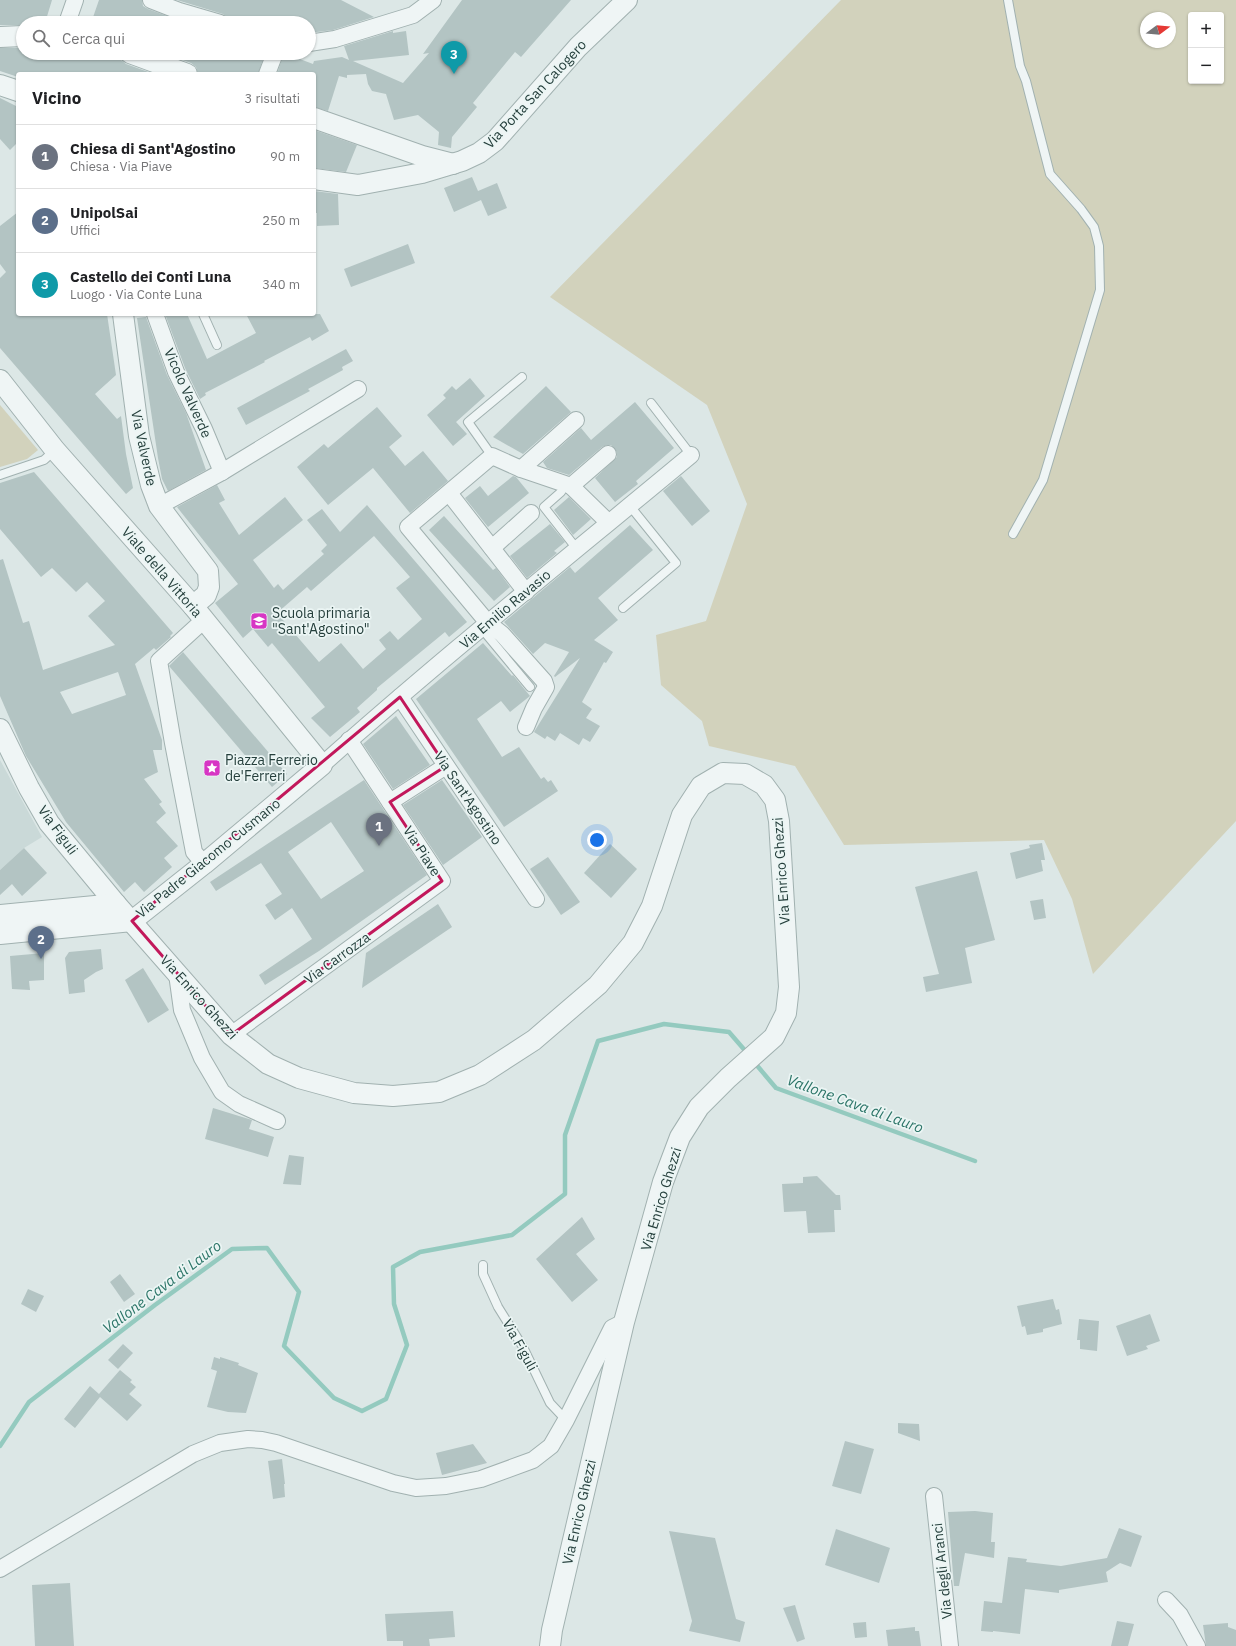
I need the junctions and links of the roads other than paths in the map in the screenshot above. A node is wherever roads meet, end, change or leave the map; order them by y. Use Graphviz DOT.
graph roads {
  1 [pos="75,0"];
  2 [pos="151,0"];
  3 [pos="433,0"];
  4 [pos="627,0"];
  5 [pos="1008,0"];
  6 [pos="69,16"];
  7 [pos="196,16"];
  8 [pos="16,36"];
  9 [pos="0,37"];
  10 [pos="316,42"];
  11 [pos="149,60"];
  12 [pos="272,60"];
  13 [pos="182,72"];
  14 [pos="268,72"];
  15 [pos="0,85"];
  16 [pos="16,90"];
  17 [pos="316,119"];
  18 [pos="453,164"];
  19 [pos="316,179"];
  20 [pos="122,316"];
  21 [pos="156,316"];
  22 [pos="204,316"];
  23 [pos="217,345"];
  24 [pos="522,377"];
  25 [pos="0,380"];
  26 [pos="358,389"];
  27 [pos="651,403"];
  28 [pos="576,420"];
  29 [pos="55,450"];
  30 [pos="608,454"];
  31 [pos="691,455"];
  32 [pos="492,456"];
  33 [pos="521,469"];
  34 [pos="222,472"];
  35 [pos="0,475"];
  36 [pos="566,489"];
  37 [pos="449,493"];
  38 [pos="160,506"];
  39 [pos="630,506"];
  40 [pos="531,513"];
  41 [pos="608,522"];
  42 [pos="1013,534"];
  43 [pos="492,548"];
  44 [pos="577,549"];
  45 [pos="526,592"];
  46 [pos="622,608"];
  47 [pos="198,613"];
  48 [pos="485,626"];
  49 [pos="530,687"];
  50 [pos="400,697"];
  51 [pos="526,727"];
  52 [pos="0,729"];
  53 [pos="349,740"];
  54 [pos="322,765"];
  55 [pos="446,766"];
  56 [pos="390,802"];
  57 [pos="204,864"];
  58 [pos="442,881"];
  59 [pos="536,899"];
  60 [pos="116,904"];
  61 [pos="0,915"];
  62 [pos="132,921"];
  63 [pos="0,934"];
  64 [pos="177,974"];
  65 [pos="231,1035"];
  66 [pos="277,1121"];
  67 [pos="483,1265"];
  68 [pos="624,1322"];
  69 [pos="566,1420"];
  70 [pos="934,1496"];
  71 [pos="0,1569"];
  72 [pos="1166,1600"];
  73 [pos="550,1646"];
  74 [pos="950,1646"];
  75 [pos="1197,1646"];
  1 -- 6 [label="street"];
  2 -- 7 [label="street"];
  3 -- 10 [label="street"];
  4 -- 18 [label="street, Via Porta San Calogero"];
  5 -- 42 [label="lane"];
  8 -- 9 [label="street"];
  11 -- 13 [label="street"];
  12 -- 14 [label="street"];
  15 -- 16 [label="street"];
  17 -- 18 [label="street"];
  18 -- 19 [label="street, Via Porta San Calogero"];
  20 -- 38 [label="street, Via Valverde"];
  21 -- 34 [label="street, Vicolo Valverde"];
  22 -- 23 [label="lane"];
  24 -- 32 [label="lane"];
  25 -- 29 [label="street, Viale della Vittoria"];
  26 -- 34 [label="street"];
  27 -- 31 [label="lane"];
  28 -- 33 [label="street"];
  29 -- 35 [label="lane"];
  29 -- 47 [label="street, Viale della Vittoria"];
  30 -- 36 [label="street"];
  31 -- 39 [label="street, Via Emilio Ravasio"];
  32 -- 33 [label="street"];
  32 -- 37 [label="street"];
  33 -- 36 [label="street"];
  34 -- 38 [label="street"];
  36 -- 41 [label="street"];
  36 -- 44 [label="lane"];
  37 -- 43 [label="street"];
  37 -- 48 [label="street"];
  38 -- 47 [label="street, Via Valverde"];
  39 -- 41 [label="street, Via Emilio Ravasio"];
  39 -- 46 [label="lane"];
  40 -- 43 [label="street"];
  41 -- 44 [label="street, Via Emilio Ravasio"];
  43 -- 45 [label="street"];
  44 -- 45 [label="street, Via Emilio Ravasio"];
  45 -- 48 [label="street, Via Emilio Ravasio"];
  47 -- 54 [label="street, Viale della Vittoria"];
  47 -- 57 [label="street"];
  48 -- 49 [label="lane"];
  48 -- 50 [label="street, Via Emilio Ravasio"];
  48 -- 51 [label="street"];
  50 -- 53 [label="street, Via Emilio Ravasio"];
  50 -- 55 [label="street, Via Sant'Agostino"];
  52 -- 60 [label="street, Via Figuli"];
  53 -- 54 [label="street, Via Emilio Ravasio"];
  53 -- 56 [label="street, Via Piave"];
  54 -- 57 [label="street, Via Padre Giacomo Cusmano"];
  55 -- 56 [label="street"];
  55 -- 59 [label="street, Via Sant'Agostino"];
  56 -- 58 [label="street, Via Piave"];
  57 -- 62 [label="street, Via Padre Giacomo Cusmano"];
  58 -- 65 [label="street, Via Carrozza"];
  60 -- 61 [label="street"];
  60 -- 62 [label="street, Via Figuli"];
  62 -- 63 [label="street"];
  62 -- 64 [label="street, Via Enrico Ghezzi"];
  64 -- 65 [label="street, Via Enrico Ghezzi"];
  64 -- 66 [label="street"];
  65 -- 68 [label="street, Via Enrico Ghezzi"];
  67 -- 69 [label="lane, Via Figuli"];
  68 -- 69 [label="street"];
  68 -- 73 [label="street, Via Enrico Ghezzi"];
  69 -- 71 [label="street"];
  70 -- 74 [label="street, Via degli Aranci"];
  72 -- 75 [label="street"];
}
